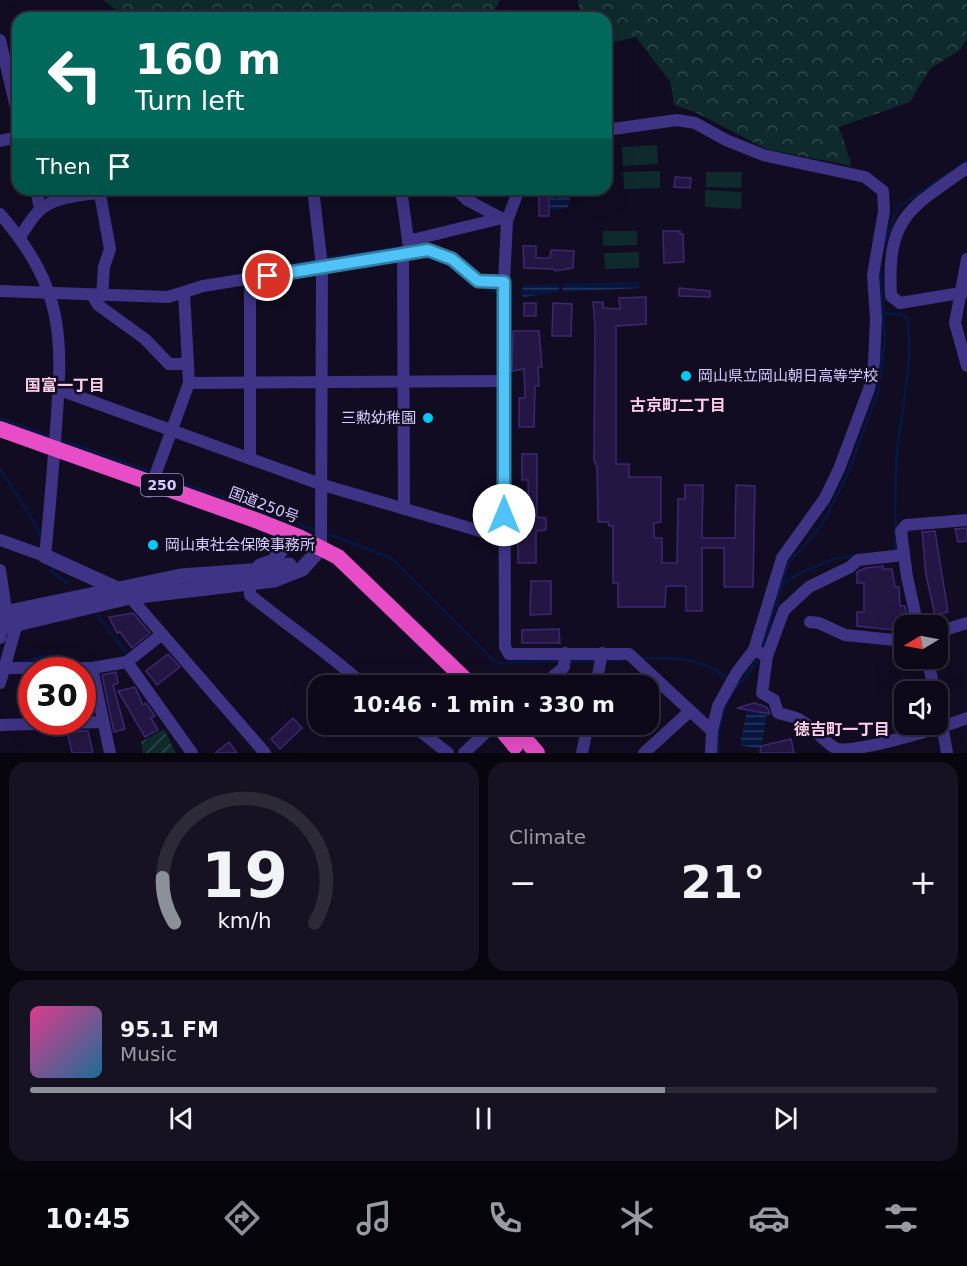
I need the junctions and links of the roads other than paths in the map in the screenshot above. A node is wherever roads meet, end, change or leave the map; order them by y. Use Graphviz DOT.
graph roads {
  1 [pos="0,40"];
  2 [pos="12,91"];
  3 [pos="612,129"];
  4 [pos="967,168"];
  5 [pos="37,195"];
  6 [pos="69,195"];
  7 [pos="100,195"];
  8 [pos="314,195"];
  9 [pos="402,195"];
  10 [pos="463,195"];
  11 [pos="513,195"];
  12 [pos="40,209"];
  13 [pos="0,214"];
  14 [pos="505,219"];
  15 [pos="20,237"];
  16 [pos="408,248"];
  17 [pos="967,259"];
  18 [pos="321,262"];
  19 [pos="881,273"];
  20 [pos="250,279"];
  21 [pos="493,282"];
  22 [pos="0,291"];
  23 [pos="48,291"];
  24 [pos="184,292"];
  25 [pos="963,293"];
  26 [pos="100,294"];
  27 [pos="188,364"];
  28 [pos="967,366"];
  29 [pos="405,381"];
  30 [pos="505,381"];
  31 [pos="189,383"];
  32 [pos="251,383"];
  33 [pos="322,383"];
  34 [pos="60,390"];
  35 [pos="0,429"];
  36 [pos="171,429"];
  37 [pos="0,439"];
  38 [pos="54,453"];
  39 [pos="250,458"];
  40 [pos="322,484"];
  41 [pos="151,487"];
  42 [pos="404,509"];
  43 [pos="967,520"];
  44 [pos="504,538"];
  45 [pos="0,540"];
  46 [pos="281,540"];
  47 [pos="314,553"];
  48 [pos="904,555"];
  49 [pos="45,556"];
  50 [pos="0,570"];
  51 [pos="237,572"];
  52 [pos="250,583"];
  53 [pos="124,593"];
  54 [pos="916,615"];
  55 [pos="810,622"];
  56 [pos="967,623"];
  57 [pos="4,624"];
  58 [pos="948,629"];
  59 [pos="162,634"];
  60 [pos="894,640"];
  61 [pos="761,653"];
  62 [pos="602,658"];
  63 [pos="565,659"];
  64 [pos="127,662"];
  65 [pos="2,668"];
  66 [pos="18,668"];
  67 [pos="96,668"];
  68 [pos="353,675"];
  69 [pos="447,675"];
  70 [pos="461,675"];
  71 [pos="551,675"];
  72 [pos="598,675"];
  73 [pos="0,683"];
  74 [pos="96,690"];
  75 [pos="690,711"];
  76 [pos="967,718"];
  77 [pos="102,722"];
  78 [pos="0,725"];
  79 [pos="948,725"];
  80 [pos="712,731"];
  81 [pos="425,735"];
  82 [pos="484,735"];
  83 [pos="506,735"];
  84 [pos="521,735"];
  85 [pos="586,735"];
  86 [pos="917,735"];
  87 [pos="945,735"];
  88 [pos="110,753"];
  89 [pos="192,753"];
  90 [pos="265,753"];
  91 [pos="448,753"];
  92 [pos="464,753"];
  93 [pos="522,753"];
  94 [pos="537,753"];
  95 [pos="582,753"];
  96 [pos="644,753"];
  97 [pos="711,753"];
  98 [pos="947,753"];
  1 -- 2 [label="street"];
  3 -- 19 [label="street"];
  4 -- 19 [label="street"];
  5 -- 12 [label="street"];
  6 -- 12 [label="street"];
  7 -- 26 [label="street"];
  8 -- 18 [label="street"];
  9 -- 16 [label="street"];
  10 -- 14 [label="street"];
  11 -- 14 [label="street"];
  12 -- 15 [label="street"];
  13 -- 15 [label="street"];
  14 -- 16 [label="street"];
  14 -- 21 [label="street"];
  15 -- 23 [label="street"];
  16 -- 18 [label="street"];
  16 -- 21 [label="street"];
  16 -- 29 [label="street"];
  17 -- 25 [label="street"];
  18 -- 20 [label="street"];
  18 -- 33 [label="street"];
  19 -- 25 [label="street"];
  19 -- 61 [label="street"];
  20 -- 24 [label="street"];
  20 -- 32 [label="street"];
  21 -- 30 [label="street"];
  22 -- 23 [label="street"];
  23 -- 26 [label="street"];
  23 -- 34 [label="street"];
  24 -- 26 [label="street"];
  24 -- 27 [label="street"];
  25 -- 28 [label="street"];
  26 -- 27 [label="street"];
  27 -- 31 [label="street"];
  29 -- 30 [label="street"];
  29 -- 33 [label="street"];
  29 -- 42 [label="street"];
  30 -- 44 [label="street"];
  31 -- 32 [label="street"];
  31 -- 36 [label="street"];
  32 -- 33 [label="street"];
  32 -- 39 [label="street"];
  33 -- 40 [label="street"];
  34 -- 36 [label="street"];
  34 -- 38 [label="street"];
  35 -- 38 [label="highway, 国道250号 / 250"];
  36 -- 39 [label="street"];
  36 -- 41 [label="street"];
  37 -- 38 [label="highway, 国道250号 / 250"];
  38 -- 41 [label="highway, 国道250号 / 250"];
  38 -- 49 [label="street"];
  39 -- 40 [label="street"];
  40 -- 42 [label="street"];
  40 -- 47 [label="street"];
  41 -- 46 [label="highway, 国道250号 / 250"];
  41 -- 47 [label="highway, 国道250号 / 250"];
  42 -- 44 [label="street"];
  43 -- 48 [label="street"];
  44 -- 63 [label="street"];
  45 -- 49 [label="street"];
  46 -- 47 [label="highway, 国道250号 / 250"];
  46 -- 51 [label="street"];
  47 -- 51 [label="street"];
  47 -- 52 [label="street"];
  47 -- 69 [label="highway, 国道250号 / 250"];
  47 -- 70 [label="highway, 国道250号 / 250"];
  48 -- 54 [label="street"];
  48 -- 61 [label="street"];
  49 -- 53 [label="street"];
  50 -- 57 [label="street"];
  51 -- 53 [label="street"];
  52 -- 53 [label="street"];
  52 -- 68 [label="street"];
  53 -- 57 [label="street"];
  53 -- 59 [label="street"];
  55 -- 60 [label="street"];
  56 -- 58 [label="street"];
  57 -- 65 [label="street"];
  59 -- 64 [label="street"];
  59 -- 90 [label="street"];
  61 -- 80 [label="street"];
  61 -- 86 [label="street"];
  62 -- 63 [label="street"];
  62 -- 72 [label="street"];
  62 -- 75 [label="street"];
  63 -- 71 [label="street"];
  64 -- 67 [label="street"];
  64 -- 89 [label="street"];
  65 -- 66 [label="street"];
  65 -- 73 [label="street"];
  74 -- 77 [label="street"];
  75 -- 80 [label="street"];
  75 -- 96 [label="street"];
  76 -- 79 [label="street"];
  77 -- 78 [label="street"];
  77 -- 88 [label="street"];
  80 -- 97 [label="street"];
  81 -- 91 [label="street"];
  82 -- 92 [label="street"];
  83 -- 93 [label="highway"];
  84 -- 94 [label="highway"];
  85 -- 95 [label="street"];
  87 -- 98 [label="street"];
}
